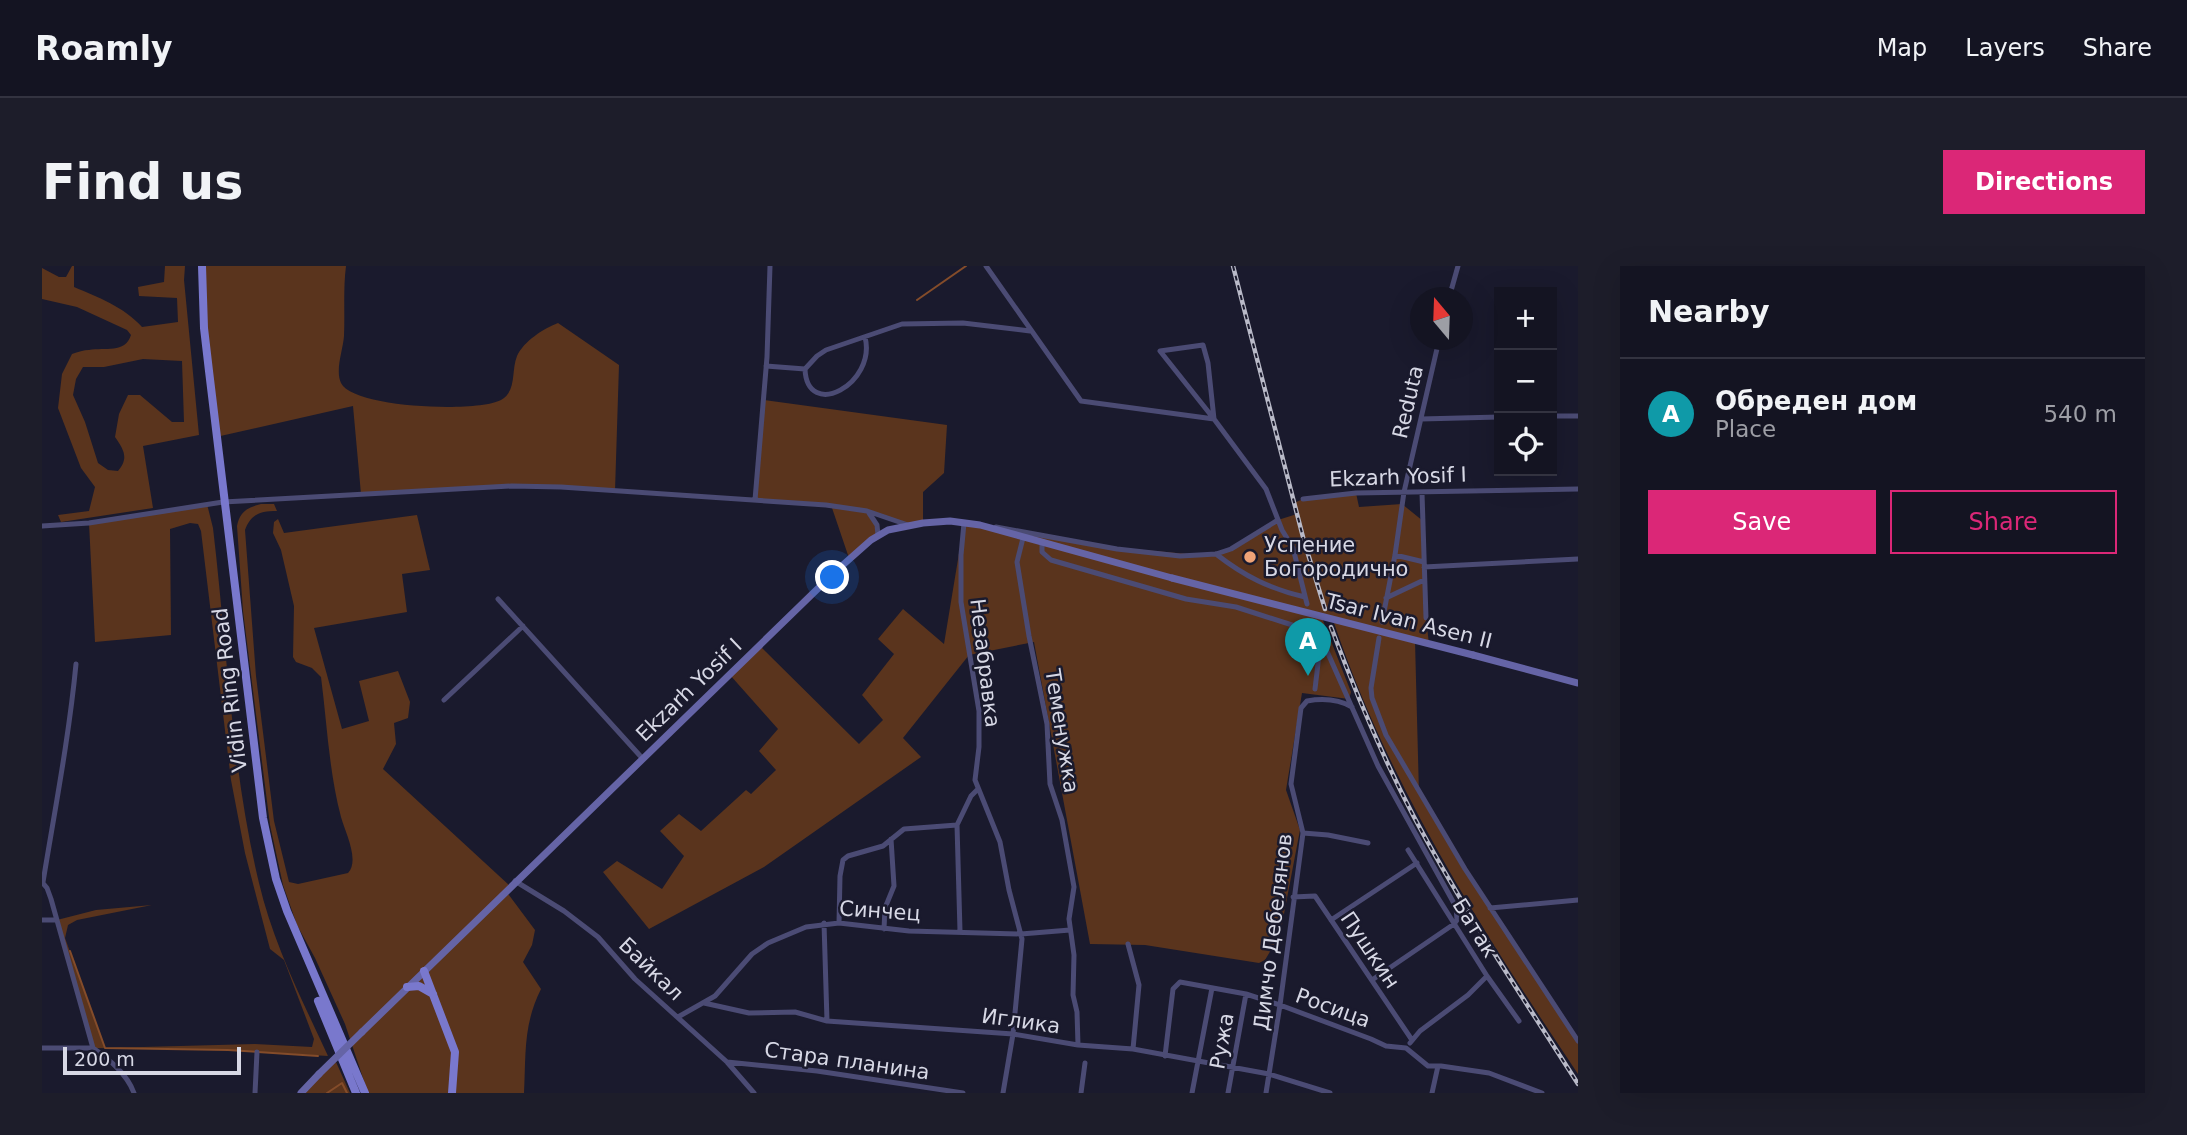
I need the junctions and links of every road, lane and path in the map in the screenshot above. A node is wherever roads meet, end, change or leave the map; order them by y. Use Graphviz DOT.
graph roads {
  1 [pos="202,266"];
  2 [pos="770,266"];
  3 [pos="986,266"];
  4 [pos="1458,266"];
  5 [pos="1452,287"];
  6 [pos="1030,331"];
  7 [pos="866,337"];
  8 [pos="1437,350"];
  9 [pos="766,366"];
  10 [pos="805,369"];
  11 [pos="1557,416"];
  12 [pos="1578,416"];
  13 [pos="1494,417"];
  14 [pos="1214,419"];
  15 [pos="1421,419"];
  16 [pos="1578,489"];
  17 [pos="1404,492"];
  18 [pos="1422,493"];
  19 [pos="1303,499"];
  20 [pos="755,500"];
  21 [pos="223,502"];
  22 [pos="867,511"];
  23 [pos="1278,520"];
  24 [pos="964,523"];
  25 [pos="908,525"];
  26 [pos="980,525"];
  27 [pos="42,526"];
  28 [pos="878,535"];
  29 [pos="1025,538"];
  30 [pos="1042,543"];
  31 [pos="1116,549"];
  32 [pos="1216,554"];
  33 [pos="1395,555"];
  34 [pos="1578,559"];
  35 [pos="1116,563"];
  36 [pos="1424,565"];
  37 [pos="1424,580"];
  38 [pos="1386,598"];
  39 [pos="498,599"];
  40 [pos="1426,618"];
  41 [pos="1314,622"];
  42 [pos="1382,622"];
  43 [pos="523,626"];
  44 [pos="1321,638"];
  45 [pos="1379,638"];
  46 [pos="76,664"];
  47 [pos="1578,683"];
  48 [pos="1315,689"];
  49 [pos="444,700"];
  50 [pos="1352,707"];
  51 [pos="643,758"];
  52 [pos="978,789"];
  53 [pos="957,825"];
  54 [pos="1303,833"];
  55 [pos="891,839"];
  56 [pos="1368,843"];
  57 [pos="1408,850"];
  58 [pos="1417,863"];
  59 [pos="515,881"];
  60 [pos="42,882"];
  61 [pos="1293,897"];
  62 [pos="1578,901"];
  63 [pos="1490,908"];
  64 [pos="42,920"];
  65 [pos="57,920"];
  66 [pos="1331,920"];
  67 [pos="824,923"];
  68 [pos="839,923"];
  69 [pos="1454,925"];
  70 [pos="884,929"];
  71 [pos="1070,930"];
  72 [pos="960,931"];
  73 [pos="1021,934"];
  74 [pos="296,936"];
  75 [pos="1128,944"];
  76 [pos="424,971"];
  77 [pos="1487,976"];
  78 [pos="314,978"];
  79 [pos="1372,980"];
  80 [pos="407,987"];
  81 [pos="1212,988"];
  82 [pos="433,994"];
  83 [pos="1246,994"];
  84 [pos="704,1003"];
  85 [pos="1280,1005"];
  86 [pos="678,1017"];
  87 [pos="827,1021"];
  88 [pos="1518,1021"];
  89 [pos="1013,1034"];
  90 [pos="1412,1040"];
  91 [pos="1578,1041"];
  92 [pos="1078,1045"];
  93 [pos="42,1048"];
  94 [pos="93,1048"];
  95 [pos="1406,1048"];
  96 [pos="1133,1049"];
  97 [pos="257,1052"];
  98 [pos="1165,1056"];
  99 [pos="727,1062"];
  100 [pos="1085,1063"];
  101 [pos="1199,1063"];
  102 [pos="1438,1066"];
  103 [pos="1233,1068"];
  104 [pos="1269,1074"];
  105 [pos="134,1093"];
  106 [pos="255,1093"];
  107 [pos="301,1093"];
  108 [pos="356,1093"];
  109 [pos="365,1093"];
  110 [pos="370,1093"];
  111 [pos="451,1093"];
  112 [pos="754,1093"];
  113 [pos="963,1093"];
  114 [pos="1003,1093"];
  115 [pos="1081,1093"];
  116 [pos="1192,1093"];
  117 [pos="1228,1093"];
  118 [pos="1266,1093"];
  119 [pos="1328,1093"];
  120 [pos="1432,1093"];
  121 [pos="1542,1093"];
  1 -- 21 [label="main road, Vidin Ring Road"];
  2 -- 9 [label="street"];
  3 -- 6 [label="street"];
  4 -- 5 [label="street"];
  6 -- 7 [label="street"];
  6 -- 14 [label="street"];
  7 -- 10 [label="street"];
  7 -- 10 [label="street"];
  8 -- 15 [label="street, Reduta"];
  9 -- 10 [label="street"];
  9 -- 20 [label="street"];
  11 -- 12 [label="street"];
  13 -- 15 [label="street"];
  14 -- 14 [label="street"];
  14 -- 23 [label="street"];
  15 -- 17 [label="street, Reduta"];
  16 -- 18 [label="street, Ekzarh Yosif I"];
  17 -- 18 [label="street, Ekzarh Yosif I"];
  17 -- 19 [label="street, Ekzarh Yosif I"];
  17 -- 33 [label="street, Reduta"];
  18 -- 36 [label="street"];
  20 -- 21 [label="street"];
  20 -- 22 [label="street"];
  21 -- 27 [label="street"];
  21 -- 74 [label="main road, Vidin Ring Road"];
  22 -- 25 [label="street"];
  22 -- 28 [label="street"];
  23 -- 32 [label="street, Ekzarh Yosif I"];
  23 -- 32 [label="street"];
  24 -- 25 [label="main road, Ekzarh Yosif I"];
  24 -- 26 [label="main road, Ekzarh Yosif I"];
  24 -- 52 [label="street, Незабравка"];
  25 -- 28 [label="main road, Ekzarh Yosif I"];
  26 -- 29 [label="main road, Ekzarh Yosif I"];
  26 -- 31 [label="street, Ekzarh Yosif I"];
  28 -- 51 [label="main road, Ekzarh Yosif I"];
  29 -- 30 [label="main road, Tsar Ivan Asen II"];
  29 -- 71 [label="street, Теменужка"];
  30 -- 35 [label="main road, Tsar Ivan Asen II"];
  30 -- 44 [label="street"];
  31 -- 32 [label="street, Ekzarh Yosif I"];
  31 -- 35 [label="street"];
  33 -- 36 [label="street"];
  33 -- 38 [label="street, Reduta"];
  34 -- 36 [label="street"];
  35 -- 47 [label="main road, Tsar Ivan Asen II, bridge"];
  36 -- 37 [label="street"];
  37 -- 38 [label="street"];
  37 -- 40 [label="street"];
  38 -- 42 [label="street, Reduta"];
  39 -- 43 [label="street"];
  41 -- 44 [label="street"];
  43 -- 49 [label="street"];
  43 -- 51 [label="street"];
  44 -- 48 [label="street"];
  44 -- 50 [label="street"];
  45 -- 63 [label="street"];
  46 -- 60 [label="street"];
  50 -- 54 [label="street, Димчо Дебелянов"];
  50 -- 69 [label="street"];
  51 -- 59 [label="main road, Ekzarh Yosif I"];
  52 -- 53 [label="street"];
  52 -- 73 [label="street, Незабравка"];
  53 -- 55 [label="street"];
  53 -- 72 [label="street"];
  54 -- 56 [label="street"];
  54 -- 61 [label="street, Димчо Дебелянов"];
  55 -- 68 [label="street"];
  55 -- 70 [label="street"];
  57 -- 58 [label="street, Батак"];
  58 -- 66 [label="street"];
  58 -- 69 [label="street, Батак"];
  59 -- 76 [label="main road, Ekzarh Yosif I"];
  59 -- 86 [label="street, Байкал"];
  60 -- 65 [label="street"];
  61 -- 66 [label="street, Пушкин"];
  61 -- 85 [label="street, Димчо Дебелянов"];
  62 -- 63 [label="street"];
  63 -- 91 [label="street"];
  64 -- 65 [label="street"];
  65 -- 94 [label="street"];
  66 -- 79 [label="street, Пушкин"];
  67 -- 68 [label="street, Синчец"];
  67 -- 84 [label="street, Синчец"];
  67 -- 87 [label="street"];
  68 -- 70 [label="street, Синчец"];
  69 -- 77 [label="street, Батак"];
  69 -- 79 [label="street"];
  70 -- 72 [label="street, Синчец"];
  71 -- 73 [label="street, Синчец"];
  71 -- 92 [label="street, Теменужка"];
  72 -- 73 [label="street, Синчец"];
  73 -- 89 [label="street, Незабравка"];
  74 -- 78 [label="main road, Vidin Ring Road"];
  74 -- 108 [label="main road"];
  75 -- 96 [label="street"];
  76 -- 80 [label="main road, Ekzarh Yosif I"];
  76 -- 82 [label="main road"];
  77 -- 88 [label="street, Батак"];
  77 -- 90 [label="street"];
  78 -- 109 [label="main road, Vidin Ring Road"];
  78 -- 110 [label="main road"];
  79 -- 90 [label="street, Пушкин"];
  80 -- 82 [label="main road"];
  80 -- 107 [label="main road, Ekzarh Yosif I, bridge"];
  81 -- 83 [label="street, Росица"];
  81 -- 98 [label="street, Росица"];
  81 -- 101 [label="street"];
  82 -- 111 [label="main road"];
  83 -- 85 [label="street, Росица"];
  83 -- 103 [label="street, Ружа"];
  84 -- 86 [label="street, Синчец"];
  84 -- 87 [label="street, Иглика"];
  85 -- 95 [label="street, Росица"];
  85 -- 104 [label="street, Димчо Дебелянов"];
  86 -- 99 [label="street, Байкал"];
  87 -- 89 [label="street, Иглика"];
  89 -- 92 [label="street, Иглика"];
  89 -- 114 [label="street, Незабравка"];
  90 -- 95 [label="street"];
  92 -- 96 [label="street, Иглика"];
  93 -- 94 [label="street"];
  94 -- 105 [label="street"];
  95 -- 102 [label="street, Росица"];
  96 -- 98 [label="street, Иглика"];
  97 -- 106 [label="street"];
  98 -- 101 [label="street, Иглика"];
  99 -- 112 [label="street, Байкал"];
  99 -- 113 [label="street, Стара планина"];
  100 -- 115 [label="street"];
  101 -- 103 [label="street, Иглика"];
  101 -- 116 [label="street"];
  102 -- 120 [label="street"];
  102 -- 121 [label="street, Росица"];
  103 -- 104 [label="street, Иглика"];
  103 -- 117 [label="street, Ружа"];
  104 -- 118 [label="street, Димчо Дебелянов"];
  104 -- 119 [label="street, Иглика"];
}
